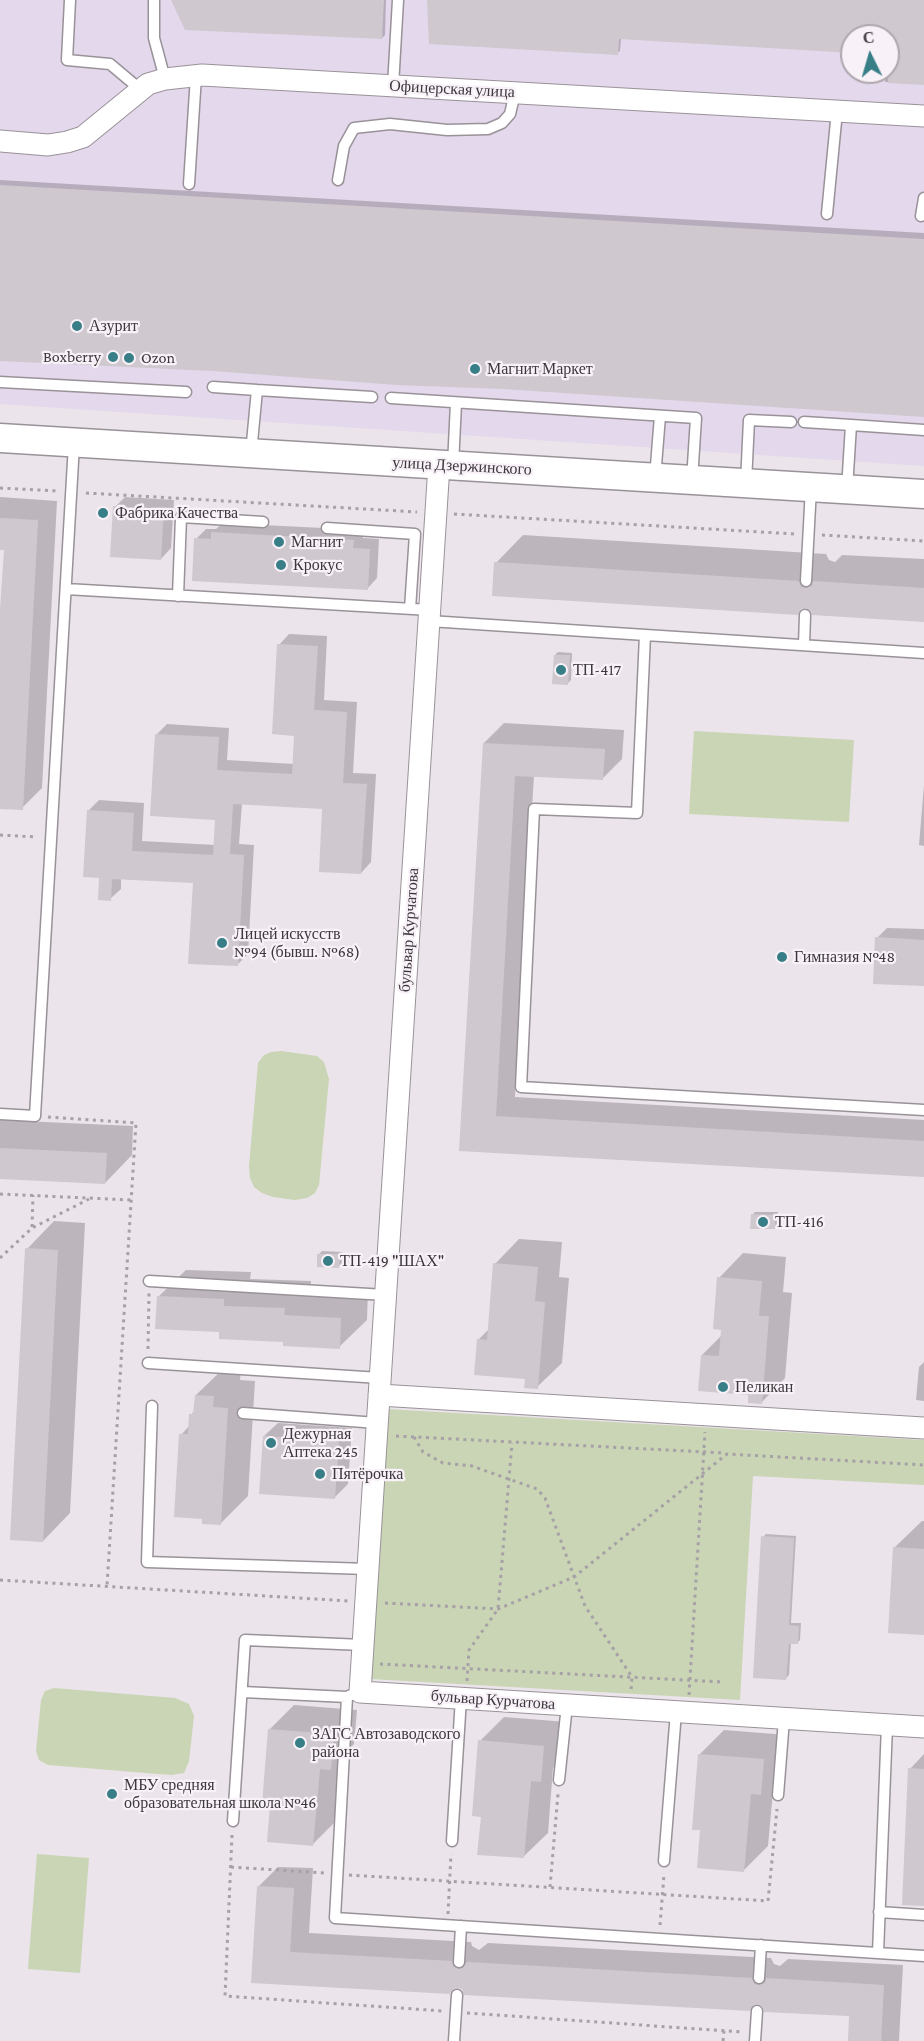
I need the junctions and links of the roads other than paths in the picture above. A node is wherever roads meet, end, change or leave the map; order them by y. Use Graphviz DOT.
graph roads {
  1 [pos="70,0"];
  2 [pos="154,0"];
  3 [pos="398,0"];
  4 [pos="196,75"];
  5 [pos="165,78"];
  6 [pos="393,86"];
  7 [pos="141,90"];
  8 [pos="515,93"];
  9 [pos="837,111"];
  10 [pos="924,116"];
  11 [pos="0,141"];
  12 [pos="338,180"];
  13 [pos="189,184"];
  14 [pos="924,198"];
  15 [pos="827,214"];
  16 [pos="921,216"];
  17 [pos="0,382"];
  18 [pos="213,387"];
  19 [pos="257,390"];
  20 [pos="186,392"];
  21 [pos="372,397"];
  22 [pos="391,398"];
  23 [pos="456,403"];
  24 [pos="660,416"];
  25 [pos="791,422"];
  26 [pos="804,422"];
  27 [pos="852,425"];
  28 [pos="924,430"];
  29 [pos="0,438"];
  30 [pos="74,443"];
  31 [pos="251,454"];
  32 [pos="446,466"];
  33 [pos="656,478"];
  34 [pos="692,480"];
  35 [pos="746,483"];
  36 [pos="812,487"];
  37 [pos="847,489"];
  38 [pos="924,494"];
  39 [pos="263,522"];
  40 [pos="327,528"];
  41 [pos="806,581"];
  42 [pos="66,589"];
  43 [pos="178,596"];
  44 [pos="423,613"];
  45 [pos="805,615"];
  46 [pos="645,635"];
  47 [pos="804,645"];
  48 [pos="924,652"];
  49 [pos="924,1110"];
  50 [pos="0,1114"];
  51 [pos="149,1281"];
  52 [pos="386,1295"];
  53 [pos="147,1363"];
  54 [pos="380,1387"];
  55 [pos="152,1406"];
  56 [pos="243,1413"];
  57 [pos="924,1428"];
  58 [pos="377,1429"];
  59 [pos="368,1569"];
  60 [pos="362,1654"];
  61 [pos="243,1692"];
  62 [pos="353,1695"];
  63 [pos="463,1699"];
  64 [pos="567,1705"];
  65 [pos="682,1712"];
  66 [pos="784,1719"];
  67 [pos="887,1725"];
  68 [pos="924,1727"];
  69 [pos="560,1780"];
  70 [pos="778,1795"];
  71 [pos="233,1821"];
  72 [pos="452,1841"];
  73 [pos="664,1861"];
  74 [pos="879,1912"];
  75 [pos="924,1915"];
  76 [pos="461,1926"];
  77 [pos="761,1945"];
  78 [pos="878,1953"];
  79 [pos="924,1956"];
  80 [pos="459,1962"];
  81 [pos="759,1978"];
  82 [pos="457,1995"];
  83 [pos="758,2011"];
  84 [pos="756,2037"];
  85 [pos="454,2041"];
  1 -- 7 [label="lane"];
  2 -- 5 [label="lane"];
  3 -- 6 [label="lane"];
  4 -- 5 [label="street, Офицерская улица"];
  4 -- 6 [label="street, Офицерская улица"];
  4 -- 13 [label="lane"];
  5 -- 7 [label="street, Офицерская улица"];
  6 -- 8 [label="street, Офицерская улица"];
  7 -- 11 [label="street, Офицерская улица"];
  8 -- 9 [label="street, Офицерская улица"];
  8 -- 12 [label="lane"];
  9 -- 10 [label="street, Офицерская улица"];
  9 -- 15 [label="lane"];
  14 -- 16 [label="lane"];
  17 -- 20 [label="lane"];
  18 -- 19 [label="lane"];
  19 -- 21 [label="lane"];
  19 -- 31 [label="lane"];
  22 -- 23 [label="lane"];
  23 -- 24 [label="lane"];
  23 -- 32 [label="lane"];
  24 -- 33 [label="lane"];
  24 -- 34 [label="lane"];
  25 -- 35 [label="lane"];
  26 -- 27 [label="lane"];
  27 -- 28 [label="lane"];
  27 -- 37 [label="lane"];
  29 -- 30 [label="main road, улица Дзержинского"];
  30 -- 31 [label="main road, улица Дзержинского"];
  30 -- 42 [label="lane"];
  31 -- 32 [label="main road, улица Дзержинского"];
  32 -- 33 [label="main road, улица Дзержинского"];
  32 -- 44 [label="street, бульвар Курчатова"];
  33 -- 34 [label="main road, улица Дзержинского"];
  34 -- 35 [label="main road, улица Дзержинского"];
  35 -- 36 [label="main road, улица Дзержинского"];
  36 -- 37 [label="main road, улица Дзержинского"];
  36 -- 41 [label="lane"];
  37 -- 38 [label="main road, улица Дзержинского"];
  39 -- 43 [label="lane"];
  40 -- 44 [label="lane"];
  42 -- 43 [label="lane"];
  42 -- 50 [label="lane"];
  43 -- 44 [label="lane"];
  44 -- 46 [label="lane"];
  44 -- 52 [label="street, бульвар Курчатова"];
  45 -- 47 [label="lane"];
  46 -- 47 [label="lane"];
  46 -- 49 [label="lane"];
  47 -- 48 [label="lane"];
  51 -- 52 [label="lane"];
  52 -- 54 [label="street, бульвар Курчатова"];
  53 -- 54 [label="lane"];
  54 -- 57 [label="street"];
  54 -- 58 [label="street, бульвар Курчатова"];
  55 -- 59 [label="lane"];
  56 -- 58 [label="lane"];
  58 -- 59 [label="street, бульвар Курчатова"];
  59 -- 60 [label="street, бульвар Курчатова"];
  60 -- 61 [label="lane"];
  60 -- 62 [label="street, бульвар Курчатова"];
  61 -- 62 [label="lane"];
  61 -- 71 [label="lane"];
  62 -- 63 [label="street, бульвар Курчатова"];
  62 -- 76 [label="lane"];
  63 -- 64 [label="street, бульвар Курчатова"];
  63 -- 72 [label="lane"];
  64 -- 65 [label="street, бульвар Курчатова"];
  64 -- 69 [label="lane"];
  65 -- 66 [label="street, бульвар Курчатова"];
  65 -- 73 [label="lane"];
  66 -- 67 [label="street, бульвар Курчатова"];
  66 -- 70 [label="lane"];
  67 -- 68 [label="street, бульвар Курчатова"];
  67 -- 74 [label="lane"];
  74 -- 75 [label="lane"];
  74 -- 78 [label="lane"];
  76 -- 77 [label="lane"];
  76 -- 80 [label="lane"];
  77 -- 78 [label="lane"];
  77 -- 81 [label="lane"];
  78 -- 79 [label="lane"];
  82 -- 85 [label="lane"];
  83 -- 84 [label="lane"];
}
